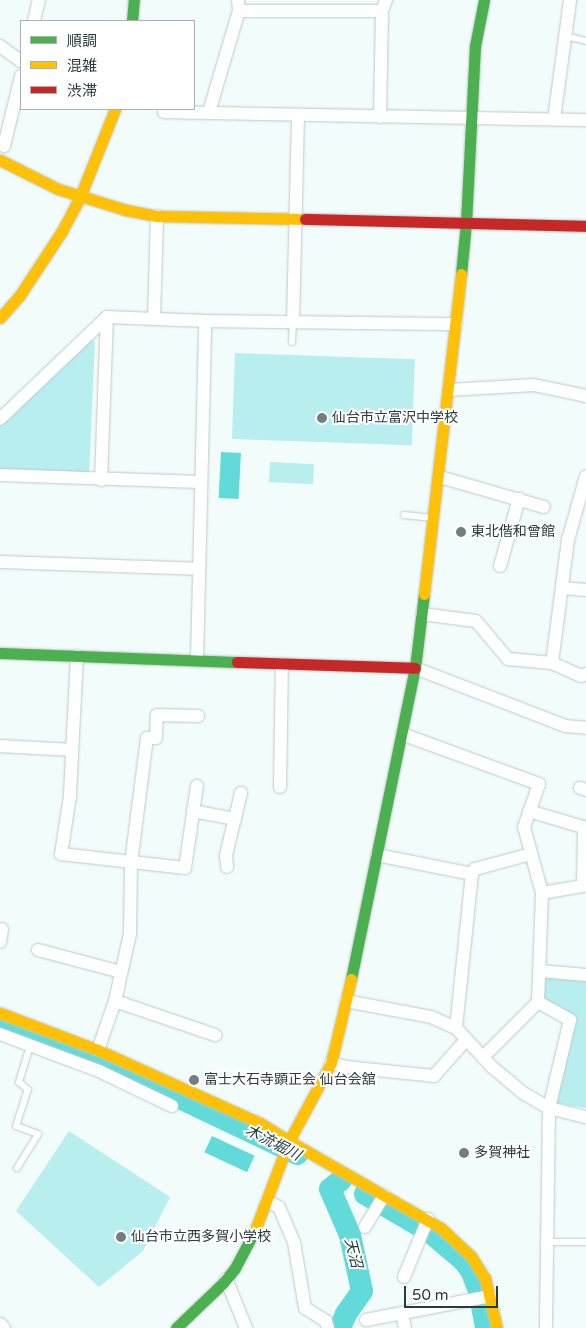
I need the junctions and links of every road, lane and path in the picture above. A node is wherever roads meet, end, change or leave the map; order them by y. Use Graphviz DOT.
graph roads {
  1 [pos="39,0"];
  2 [pos="134,0"];
  3 [pos="484,0"];
  4 [pos="570,0"];
  5 [pos="239,6"];
  6 [pos="384,6"];
  7 [pos="34,20"];
  8 [pos="132,20"];
  9 [pos="566,36"];
  10 [pos="586,41"];
  11 [pos="0,46"];
  12 [pos="20,60"];
  13 [pos="20,80"];
  14 [pos="115,110"];
  15 [pos="164,112"];
  16 [pos="209,112"];
  17 [pos="298,115"];
  18 [pos="380,117"];
  19 [pos="471,119"];
  20 [pos="554,119"];
  21 [pos="586,120"];
  22 [pos="4,146"];
  23 [pos="0,160"];
  24 [pos="80,196"];
  25 [pos="157,216"];
  26 [pos="296,220"];
  27 [pos="466,223"];
  28 [pos="586,226"];
  29 [pos="107,317"];
  30 [pos="0,318"];
  31 [pos="154,319"];
  32 [pos="205,321"];
  33 [pos="293,322"];
  34 [pos="456,324"];
  35 [pos="292,342"];
  36 [pos="449,390"];
  37 [pos="586,396"];
  38 [pos="0,418"];
  39 [pos="0,476"];
  40 [pos="586,476"];
  41 [pos="440,477"];
  42 [pos="101,480"];
  43 [pos="200,482"];
  44 [pos="519,499"];
  45 [pos="544,507"];
  46 [pos="404,515"];
  47 [pos="434,518"];
  48 [pos="0,562"];
  49 [pos="500,566"];
  50 [pos="198,569"];
  51 [pos="562,588"];
  52 [pos="586,590"];
  53 [pos="422,614"];
  54 [pos="0,653"];
  55 [pos="76,656"];
  56 [pos="197,660"];
  57 [pos="552,663"];
  58 [pos="282,664"];
  59 [pos="415,668"];
  60 [pos="586,674"];
  61 [pos="198,716"];
  62 [pos="586,728"];
  63 [pos="402,734"];
  64 [pos="0,746"];
  65 [pos="72,750"];
  66 [pos="197,786"];
  67 [pos="280,787"];
  68 [pos="241,793"];
  69 [pos="192,811"];
  70 [pos="529,811"];
  71 [pos="235,819"];
  72 [pos="585,827"];
  73 [pos="530,854"];
  74 [pos="377,855"];
  75 [pos="131,862"];
  76 [pos="227,867"];
  77 [pos="472,874"];
  78 [pos="542,893"];
  79 [pos="2,928"];
  80 [pos="0,942"];
  81 [pos="38,950"];
  82 [pos="540,971"];
  83 [pos="121,972"];
  84 [pos="586,975"];
  85 [pos="115,1001"];
  86 [pos="346,1001"];
  87 [pos="538,1002"];
  88 [pos="0,1013"];
  89 [pos="456,1028"];
  90 [pos="0,1034"];
  91 [pos="215,1035"];
  92 [pos="33,1036"];
  93 [pos="466,1040"];
  94 [pos="98,1050"];
  95 [pos="483,1057"];
  96 [pos="331,1063"];
  97 [pos="175,1100"];
  98 [pos="549,1108"];
  99 [pos="586,1116"];
  100 [pos="289,1142"];
  101 [pos="17,1168"];
  102 [pos="383,1197"];
  103 [pos="266,1201"];
  104 [pos="365,1227"];
  105 [pos="425,1227"];
  106 [pos="547,1242"];
  107 [pos="586,1242"];
  108 [pos="404,1276"];
  109 [pos="226,1279"];
  110 [pos="484,1298"];
  111 [pos="402,1314"];
  112 [pos="366,1320"];
  113 [pos="0,1324"];
  114 [pos="4,1328"];
  115 [pos="176,1328"];
  116 [pos="246,1328"];
  117 [pos="328,1328"];
  118 [pos="405,1328"];
  119 [pos="497,1328"];
  120 [pos="546,1328"];
  1 -- 7 [label="street"];
  2 -- 8 [label="street"];
  3 -- 19 [label="street"];
  4 -- 9 [label="street"];
  5 -- 6 [label="street"];
  5 -- 16 [label="street"];
  6 -- 18 [label="street"];
  9 -- 10 [label="lane"];
  9 -- 20 [label="street"];
  11 -- 12 [label="street"];
  13 -- 22 [label="street"];
  14 -- 24 [label="street"];
  15 -- 16 [label="street"];
  16 -- 17 [label="street"];
  17 -- 18 [label="street"];
  17 -- 26 [label="street"];
  18 -- 19 [label="street"];
  19 -- 20 [label="street"];
  19 -- 27 [label="street"];
  20 -- 21 [label="street"];
  23 -- 24 [label="street"];
  24 -- 25 [label="street"];
  24 -- 30 [label="street"];
  25 -- 26 [label="street"];
  25 -- 31 [label="street"];
  26 -- 27 [label="street"];
  26 -- 33 [label="street"];
  27 -- 28 [label="street"];
  27 -- 34 [label="street"];
  29 -- 31 [label="street"];
  29 -- 38 [label="street"];
  29 -- 42 [label="street"];
  31 -- 32 [label="street"];
  32 -- 33 [label="street"];
  32 -- 43 [label="street"];
  33 -- 34 [label="street"];
  33 -- 35 [label="lane"];
  34 -- 36 [label="street"];
  36 -- 37 [label="street"];
  36 -- 41 [label="street"];
  39 -- 42 [label="street"];
  40 -- 51 [label="street"];
  41 -- 44 [label="street"];
  41 -- 47 [label="street"];
  42 -- 43 [label="street"];
  43 -- 50 [label="street"];
  44 -- 45 [label="street"];
  44 -- 49 [label="street"];
  46 -- 47 [label="lane"];
  47 -- 53 [label="street"];
  48 -- 50 [label="street"];
  50 -- 56 [label="street"];
  51 -- 52 [label="street"];
  51 -- 57 [label="street"];
  53 -- 57 [label="street"];
  53 -- 59 [label="street"];
  54 -- 55 [label="street"];
  55 -- 56 [label="street"];
  55 -- 65 [label="street"];
  56 -- 58 [label="street"];
  57 -- 60 [label="street"];
  58 -- 59 [label="street"];
  58 -- 67 [label="street"];
  59 -- 62 [label="street"];
  59 -- 63 [label="street"];
  61 -- 75 [label="street"];
  63 -- 70 [label="street"];
  63 -- 74 [label="street"];
  64 -- 65 [label="street"];
  65 -- 75 [label="street"];
  66 -- 69 [label="street"];
  68 -- 71 [label="street"];
  69 -- 71 [label="street"];
  69 -- 75 [label="street"];
  70 -- 72 [label="street"];
  70 -- 73 [label="street"];
  71 -- 76 [label="street"];
  72 -- 78 [label="street"];
  73 -- 77 [label="street"];
  73 -- 78 [label="street"];
  74 -- 77 [label="street"];
  74 -- 86 [label="street"];
  75 -- 83 [label="street"];
  77 -- 89 [label="street"];
  78 -- 82 [label="street"];
  79 -- 80 [label="street"];
  81 -- 83 [label="street"];
  82 -- 84 [label="street"];
  82 -- 87 [label="street"];
  83 -- 85 [label="street"];
  85 -- 91 [label="street"];
  85 -- 94 [label="street"];
  86 -- 89 [label="street"];
  86 -- 96 [label="street"];
  87 -- 95 [label="street"];
  87 -- 98 [label="street"];
  88 -- 92 [label="street"];
  89 -- 93 [label="street"];
  90 -- 92 [label="street"];
  92 -- 94 [label="street"];
  92 -- 97 [label="street"];
  92 -- 101 [label="lane"];
  93 -- 95 [label="street"];
  93 -- 96 [label="street"];
  94 -- 97 [label="street"];
  95 -- 98 [label="street"];
  96 -- 100 [label="street"];
  97 -- 100 [label="street"];
  98 -- 99 [label="street"];
  98 -- 106 [label="street"];
  100 -- 102 [label="street"];
  100 -- 103 [label="street"];
  102 -- 104 [label="street"];
  102 -- 105 [label="street"];
  103 -- 109 [label="street"];
  103 -- 117 [label="street"];
  105 -- 108 [label="street"];
  105 -- 110 [label="street"];
  106 -- 107 [label="lane"];
  106 -- 120 [label="street"];
  109 -- 115 [label="street"];
  109 -- 116 [label="street"];
  110 -- 111 [label="street"];
  110 -- 119 [label="street"];
  111 -- 112 [label="street"];
  111 -- 118 [label="street"];
  113 -- 114 [label="street"];
}
